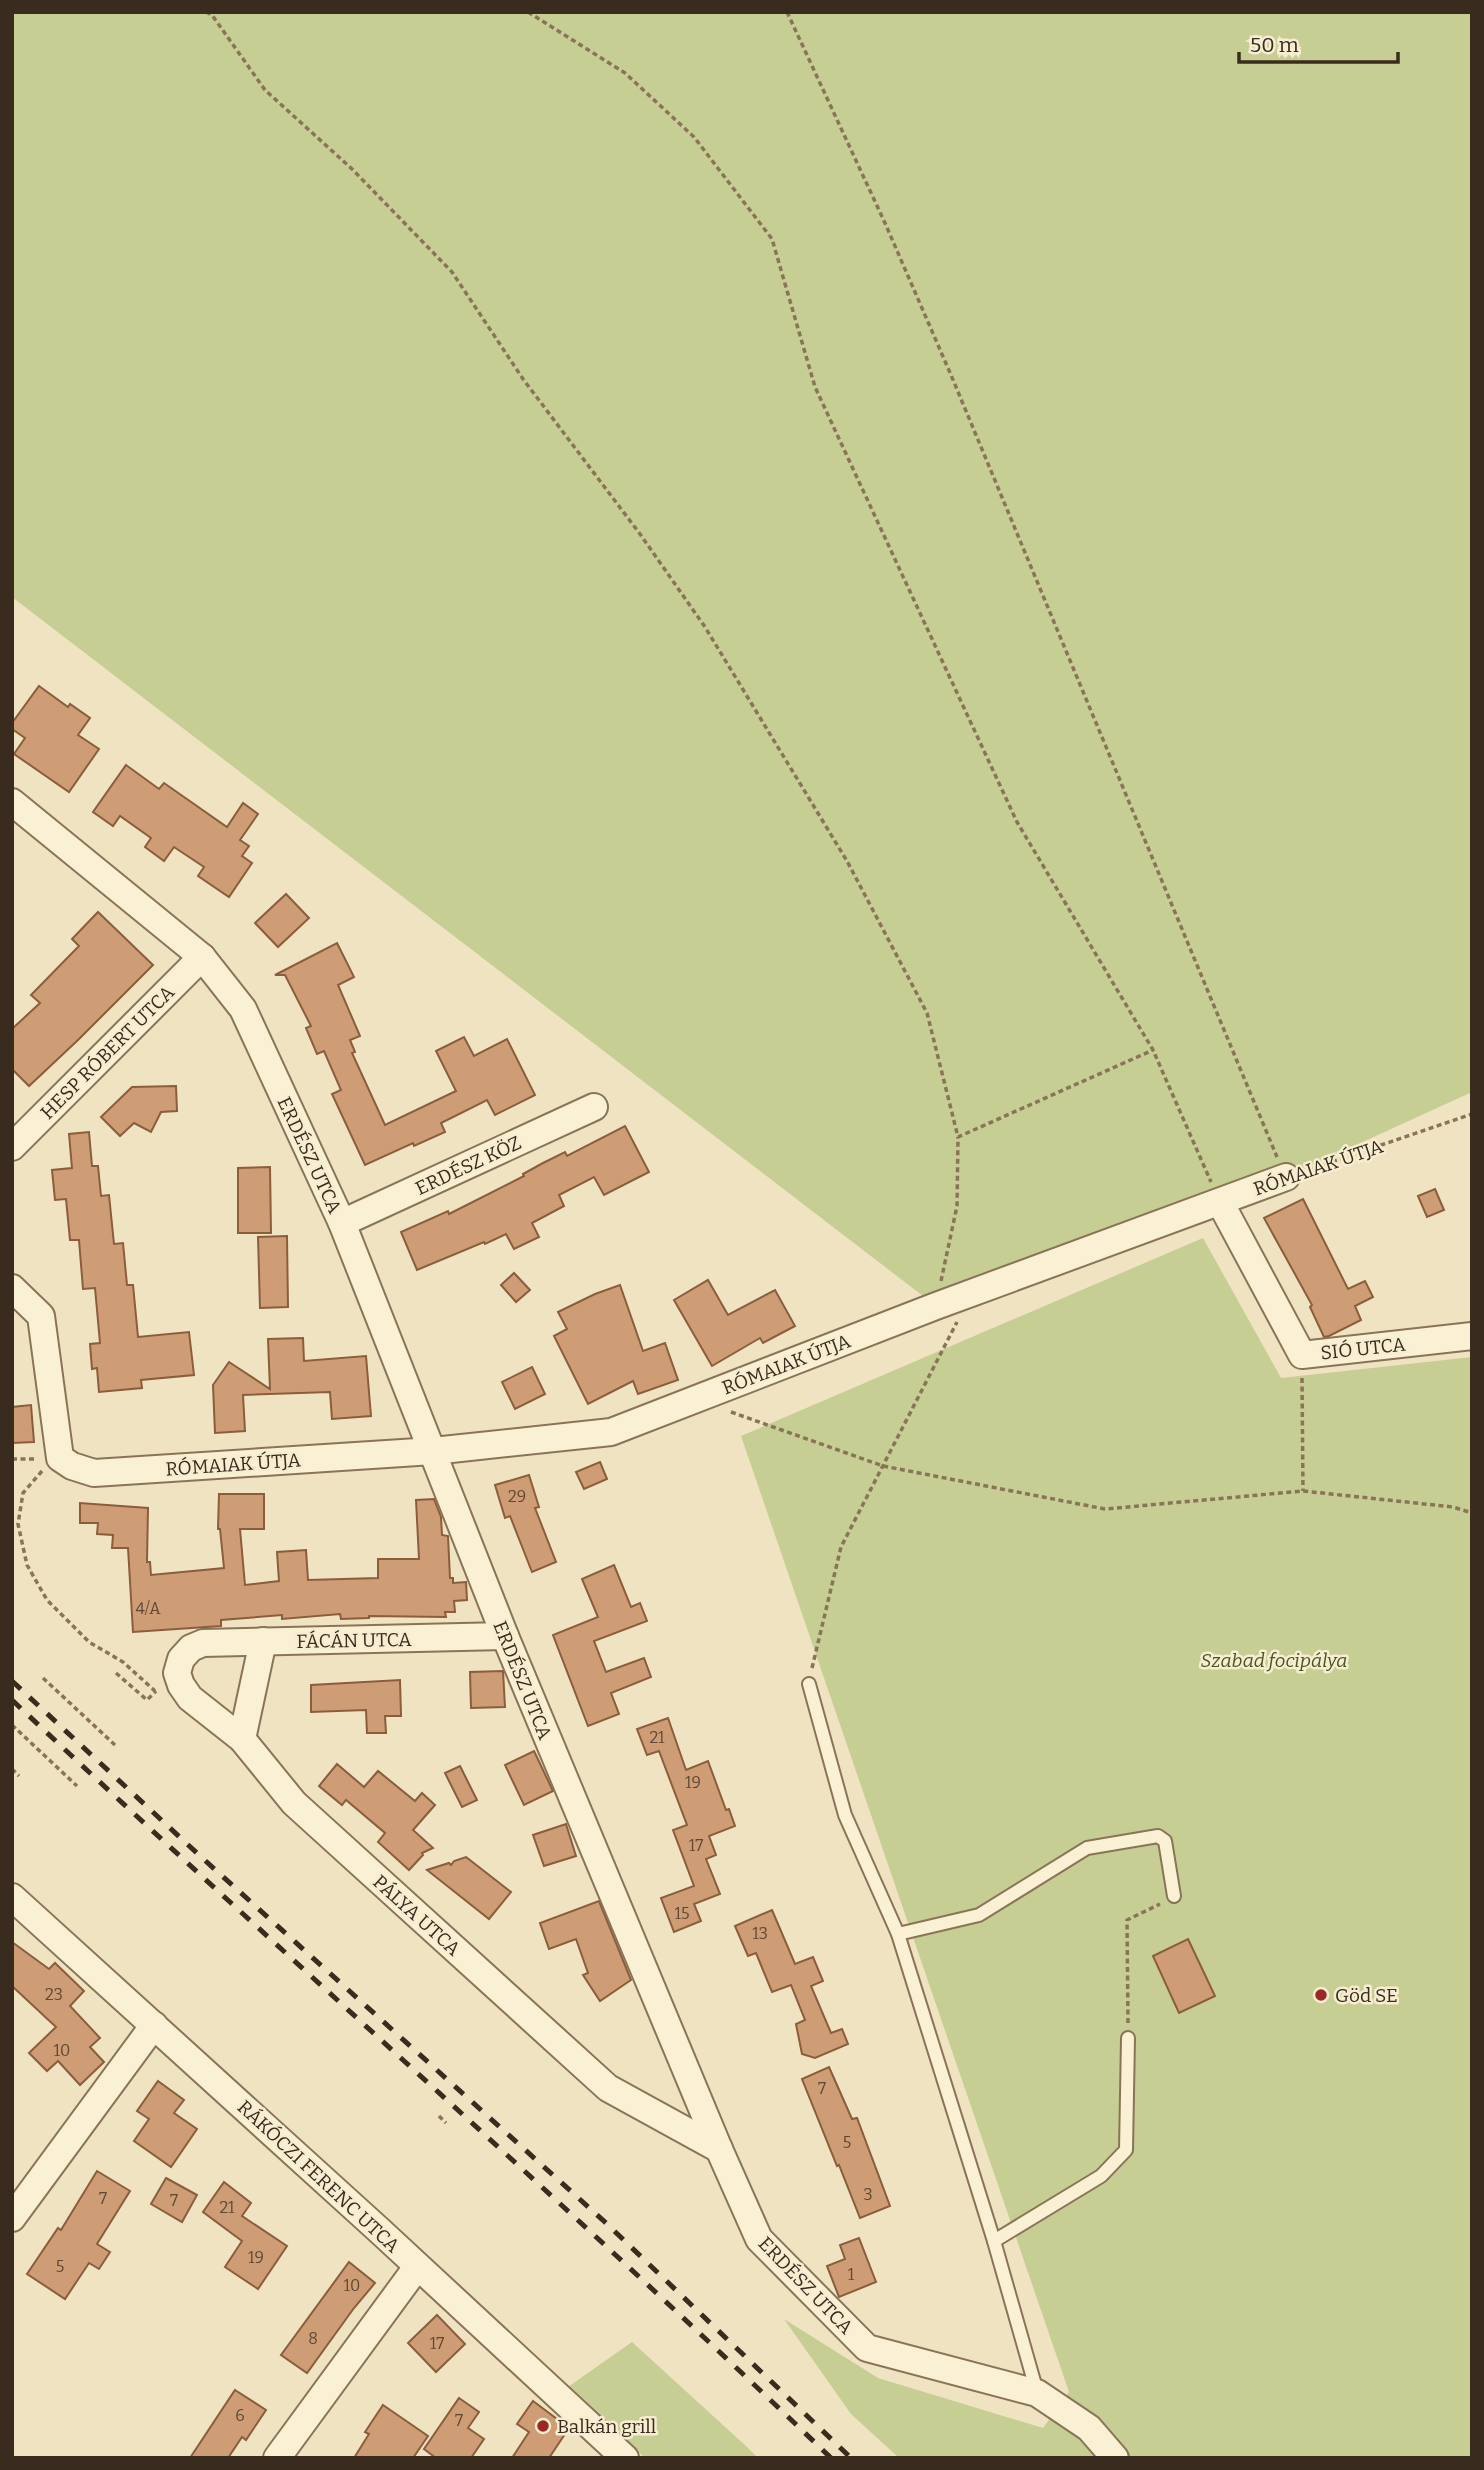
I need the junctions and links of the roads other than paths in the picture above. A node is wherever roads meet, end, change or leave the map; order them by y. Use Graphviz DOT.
graph roads {
  1 [pos="12,802"];
  2 [pos="202,957"];
  3 [pos="594,1107"];
  4 [pos="12,1147"];
  5 [pos="1286,1177"];
  6 [pos="1220,1202"];
  7 [pos="342,1223"];
  8 [pos="12,1288"];
  9 [pos="1472,1336"];
  10 [pos="433,1451"];
  11 [pos="505,1636"];
  12 [pos="263,1642"];
  13 [pos="203,1643"];
  14 [pos="808,1684"];
  15 [pos="242,1739"];
  16 [pos="1174,1896"];
  17 [pos="12,1897"];
  18 [pos="898,1934"];
  19 [pos="154,2025"];
  20 [pos="1128,2038"];
  21 [pos="719,2149"];
  22 [pos="12,2218"];
  23 [pos="994,2241"];
  24 [pos="417,2267"];
  25 [pos="1037,2393"];
  26 [pos="277,2458"];
  27 [pos="625,2458"];
  28 [pos="1115,2458"];
  1 -- 2 [label="street, ERDÉSZ UTCA"];
  2 -- 4 [label="street, HESP RÓBERT UTCA"];
  2 -- 7 [label="street, ERDÉSZ UTCA"];
  3 -- 7 [label="street, ERDÉSZ KÖZ"];
  5 -- 6 [label="street, RÓMAIAK ÚTJA"];
  6 -- 9 [label="street, SIÓ UTCA"];
  6 -- 10 [label="street, RÓMAIAK ÚTJA"];
  7 -- 10 [label="street, ERDÉSZ UTCA"];
  8 -- 10 [label="street, RÓMAIAK ÚTJA"];
  10 -- 11 [label="street, ERDÉSZ UTCA"];
  11 -- 12 [label="street, FÁCÁN UTCA"];
  11 -- 21 [label="street, ERDÉSZ UTCA"];
  12 -- 13 [label="street, FÁCÁN UTCA"];
  12 -- 15 [label="street"];
  13 -- 15 [label="street, PÁLYA UTCA"];
  14 -- 18 [label="lane"];
  15 -- 21 [label="street, PÁLYA UTCA"];
  16 -- 18 [label="lane"];
  17 -- 19 [label="street, RÁKÓCZI FERENC UTCA"];
  18 -- 23 [label="lane"];
  19 -- 22 [label="street"];
  19 -- 24 [label="street, RÁKÓCZI FERENC UTCA"];
  20 -- 23 [label="lane"];
  21 -- 25 [label="street, ERDÉSZ UTCA"];
  23 -- 25 [label="lane"];
  24 -- 26 [label="street"];
  24 -- 27 [label="street, RÁKÓCZI FERENC UTCA"];
  25 -- 28 [label="street, ERDÉSZ UTCA"];
}
